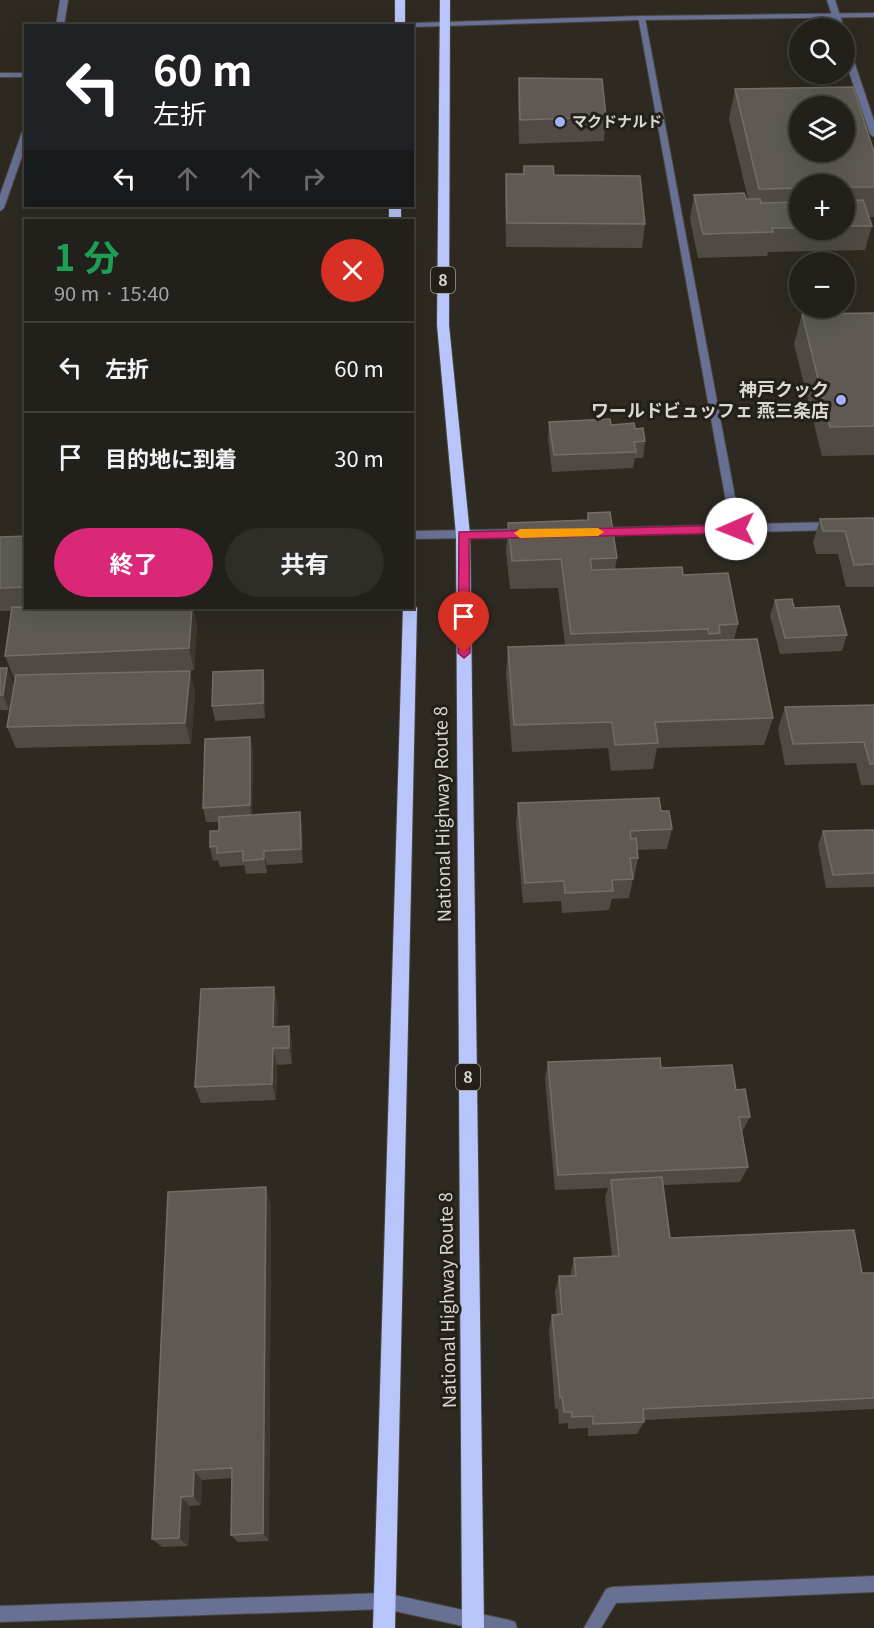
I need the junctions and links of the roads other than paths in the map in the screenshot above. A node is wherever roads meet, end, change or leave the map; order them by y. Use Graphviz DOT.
graph roads {
  1 [pos="64,0"];
  2 [pos="400,0"];
  3 [pos="445,0"];
  4 [pos="831,0"];
  5 [pos="874,15"];
  6 [pos="836,16"];
  7 [pos="641,18"];
  8 [pos="60,24"];
  9 [pos="400,24"];
  10 [pos="414,25"];
  11 [pos="445,25"];
  12 [pos="0,75"];
  13 [pos="24,75"];
  14 [pos="855,76"];
  15 [pos="874,134"];
  16 [pos="24,137"];
  17 [pos="0,208"];
  18 [pos="851,526"];
  19 [pos="736,529"];
  20 [pos="582,532"];
  21 [pos="534,533"];
  22 [pos="463,535"];
  23 [pos="414,536"];
  24 [pos="410,609"];
  25 [pos="874,1584"];
  26 [pos="385,1601"];
  27 [pos="0,1614"];
  28 [pos="473,1624"];
  29 [pos="384,1628"];
  30 [pos="508,1628"];
  31 [pos="592,1628"];
  1 -- 8 [label="street"];
  2 -- 9 [label="highway"];
  3 -- 11 [label="highway, National Highway Route 8 / 8"];
  4 -- 6 [label="street"];
  5 -- 6 [label="street"];
  6 -- 7 [label="street"];
  7 -- 11 [label="street"];
  7 -- 19 [label="street"];
  10 -- 11 [label="street"];
  11 -- 22 [label="highway, National Highway Route 8 / 8"];
  12 -- 13 [label="street"];
  14 -- 15 [label="street"];
  16 -- 17 [label="street"];
  18 -- 19 [label="street"];
  19 -- 20 [label="street"];
  21 -- 22 [label="street"];
  22 -- 23 [label="street"];
  22 -- 28 [label="highway, National Highway Route 8 / 8"];
  24 -- 26 [label="highway, National Highway Route 8"];
  25 -- 31 [label="street"];
  26 -- 27 [label="street"];
  26 -- 28 [label="street"];
  26 -- 29 [label="highway, National Highway Route 8"];
  28 -- 30 [label="street"];
}
